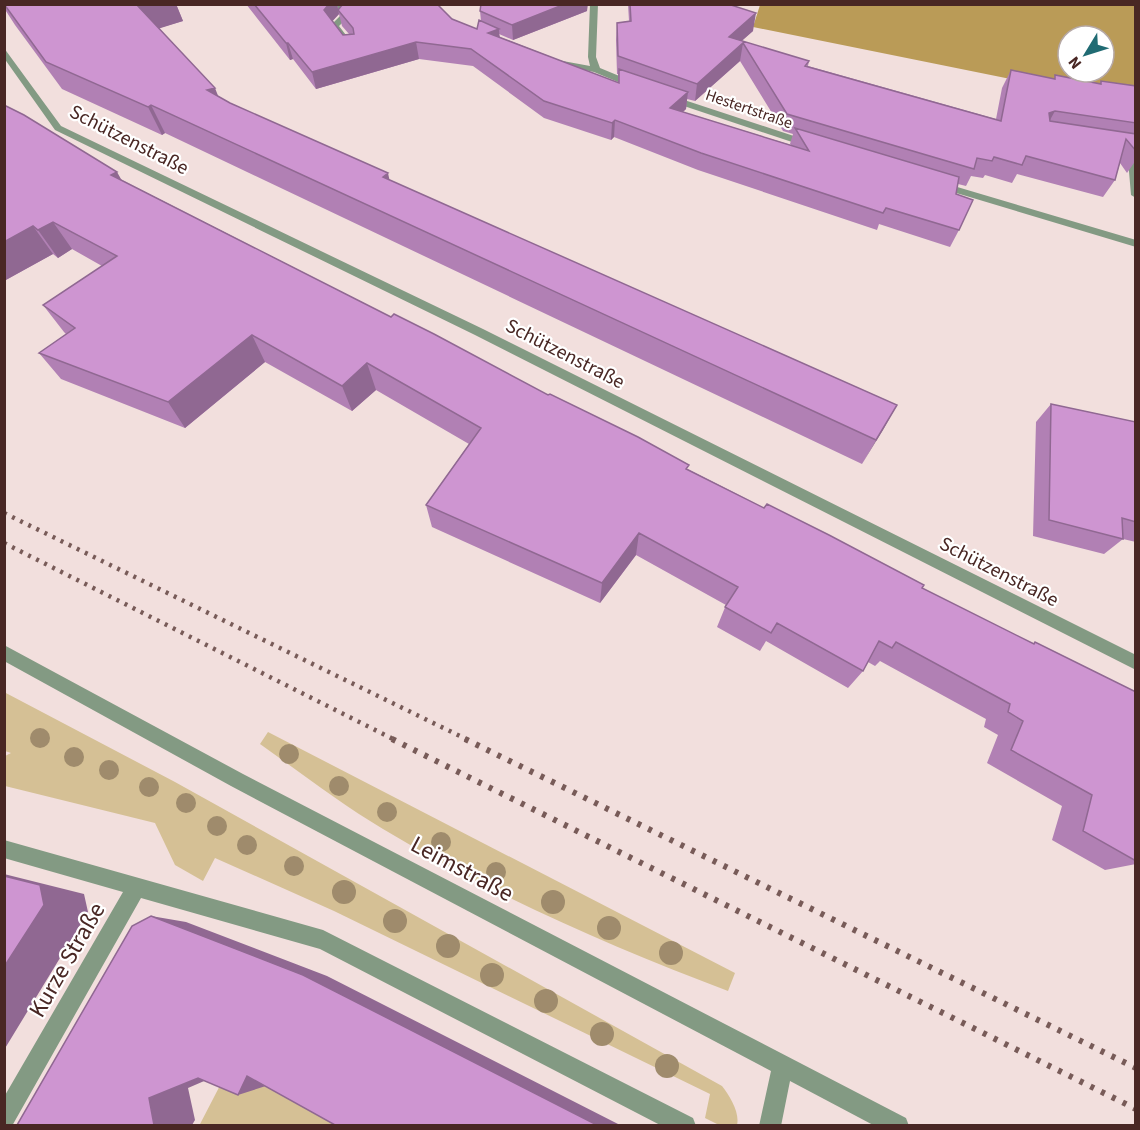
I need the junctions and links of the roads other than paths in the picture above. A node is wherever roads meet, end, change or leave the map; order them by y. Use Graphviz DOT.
graph roads {
  1 [pos="338,4"];
  2 [pos="594,4"];
  3 [pos="352,48"];
  4 [pos="4,51"];
  5 [pos="545,60"];
  6 [pos="596,70"];
  7 [pos="651,91"];
  8 [pos="662,95"];
  9 [pos="817,147"];
  10 [pos="1130,147"];
  11 [pos="931,182"];
  12 [pos="1136,195"];
  13 [pos="1136,244"];
  14 [pos="4,652"];
  15 [pos="1136,663"];
  16 [pos="4,849"];
  17 [pos="137,887"];
  18 [pos="782,1065"];
  19 [pos="4,1119"];
  20 [pos="685,1125"];
  21 [pos="770,1125"];
  22 [pos="898,1125"];
  1 -- 3 [label="street"];
  2 -- 6 [label="street"];
  4 -- 15 [label="street, Schützenstraße"];
  5 -- 6 [label="street"];
  6 -- 7 [label="street"];
  8 -- 9 [label="street, Hestertstraße"];
  10 -- 12 [label="street"];
  11 -- 13 [label="street"];
  14 -- 18 [label="street, Leimstraße"];
  16 -- 17 [label="street"];
  17 -- 19 [label="street, Kurze Straße"];
  17 -- 20 [label="street"];
  18 -- 21 [label="street"];
  18 -- 22 [label="street, Leimstraße"];
}
